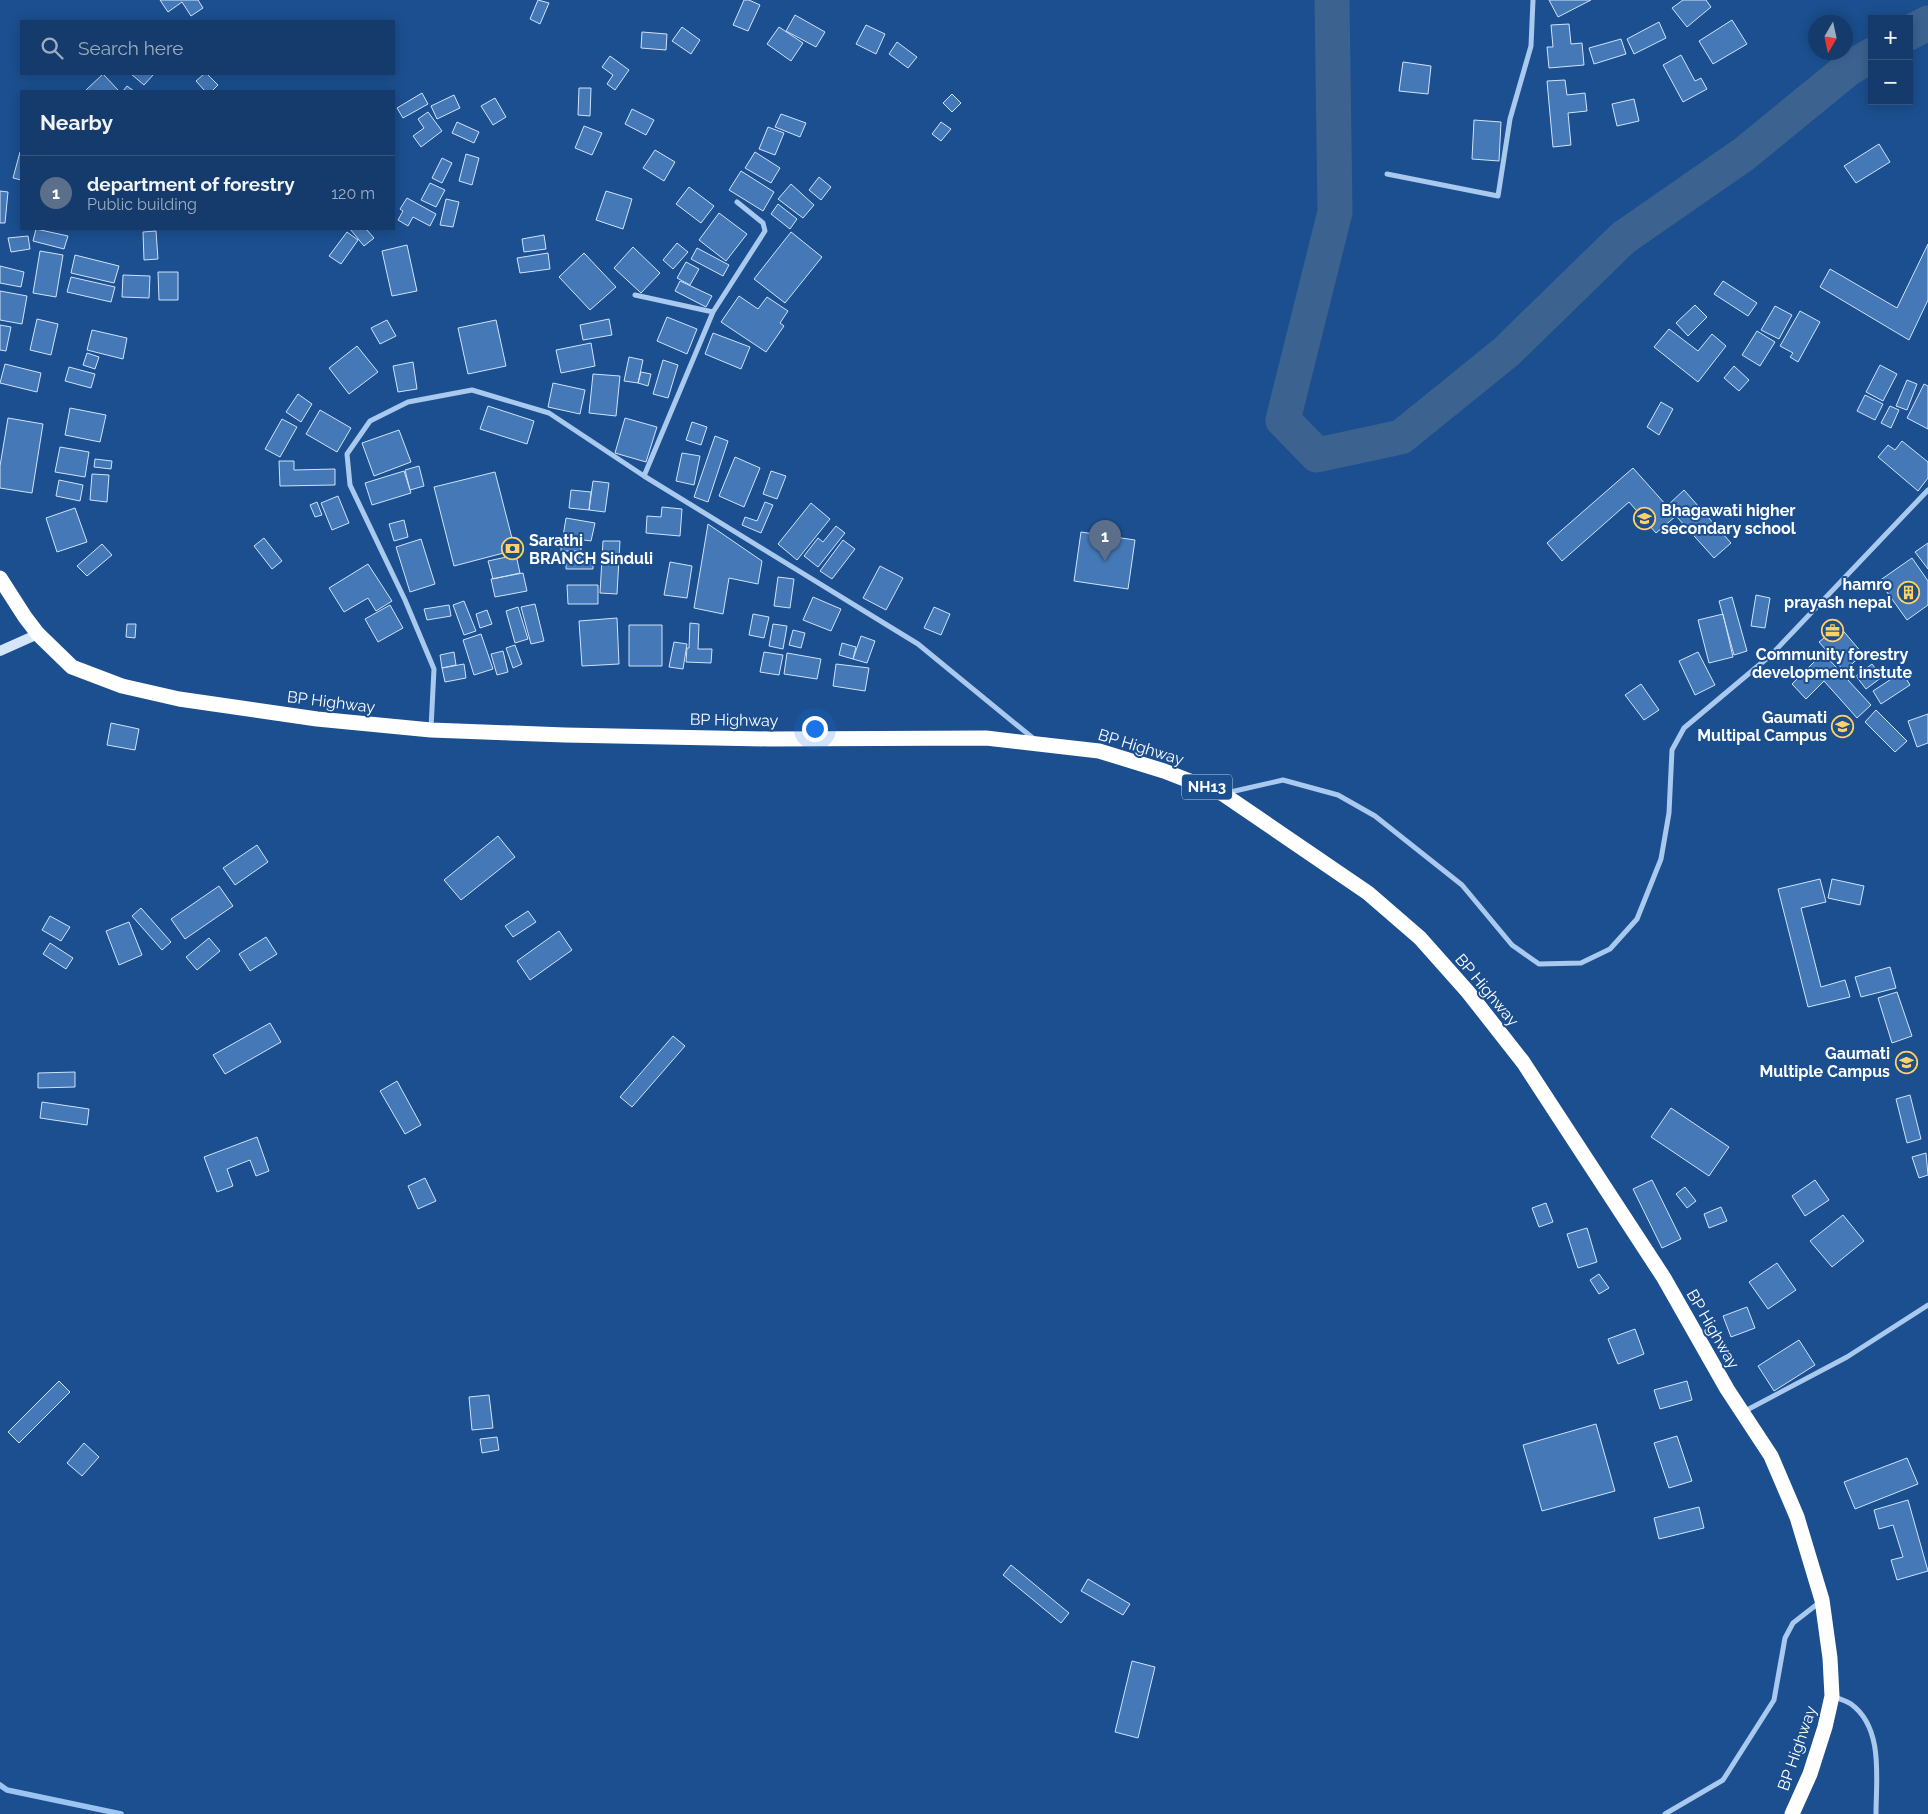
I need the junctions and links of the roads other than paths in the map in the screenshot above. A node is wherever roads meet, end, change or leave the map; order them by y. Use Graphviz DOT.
graph roads {
  1 [pos="1533,0"];
  2 [pos="1388,174"];
  3 [pos="737,202"];
  4 [pos="635,295"];
  5 [pos="713,312"];
  6 [pos="644,476"];
  7 [pos="1928,490"];
  8 [pos="0,578"];
  9 [pos="38,634"];
  10 [pos="0,651"];
  11 [pos="431,730"];
  12 [pos="1040,744"];
  13 [pos="1223,794"];
  14 [pos="1928,1305"];
  15 [pos="1742,1412"];
  16 [pos="1822,1600"];
  17 [pos="1832,1696"];
  18 [pos="1665,1814"];
  19 [pos="1792,1814"];
  20 [pos="1876,1814"];
  1 -- 2 [label="street"];
  3 -- 5 [label="street"];
  4 -- 5 [label="street"];
  5 -- 6 [label="street"];
  6 -- 11 [label="street"];
  6 -- 12 [label="street"];
  7 -- 13 [label="street"];
  8 -- 9 [label="highway, BP Highway / NH13"];
  9 -- 10 [label="street"];
  9 -- 11 [label="highway, BP Highway / NH13"];
  11 -- 12 [label="highway, BP Highway / NH13"];
  12 -- 13 [label="highway, BP Highway / NH13"];
  13 -- 15 [label="highway, BP Highway / NH13"];
  14 -- 15 [label="street"];
  15 -- 16 [label="highway, BP Highway / NH13"];
  16 -- 17 [label="highway, BP Highway / NH13"];
  16 -- 18 [label="street"];
  17 -- 19 [label="highway, BP Highway / NH13"];
  17 -- 20 [label="street"];
}
